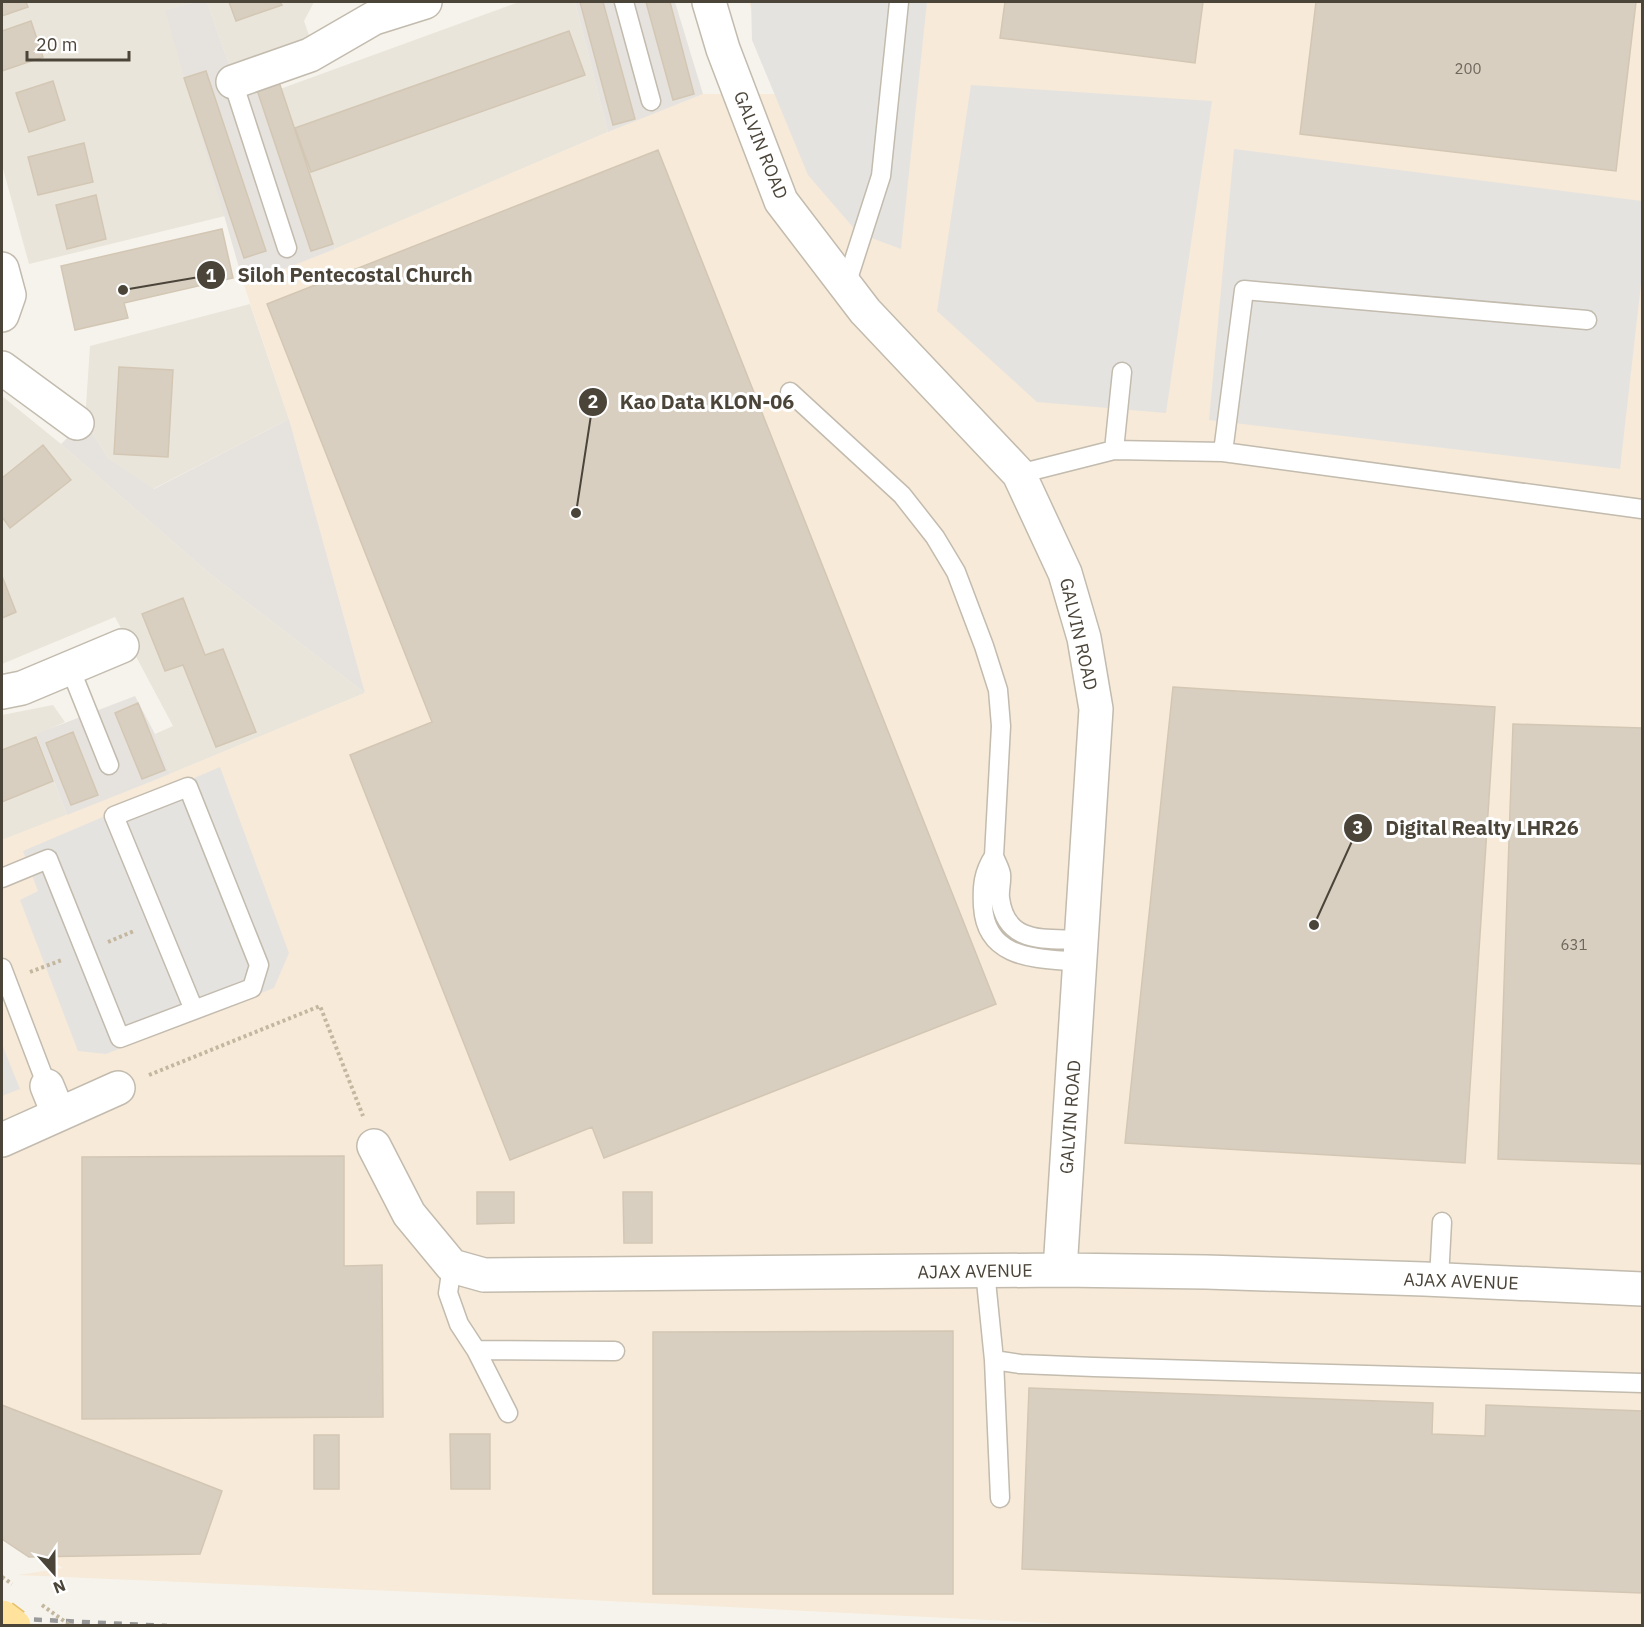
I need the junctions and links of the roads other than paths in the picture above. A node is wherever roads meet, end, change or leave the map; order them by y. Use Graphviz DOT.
graph roads {
  1 [pos="425,2"];
  2 [pos="624,2"];
  3 [pos="709,2"];
  4 [pos="899,2"];
  5 [pos="371,10"];
  6 [pos="233,82"];
  7 [pos="651,101"];
  8 [pos="287,248"];
  9 [pos="2,269"];
  10 [pos="846,285"];
  11 [pos="2,315"];
  12 [pos="1587,320"];
  13 [pos="2,368"];
  14 [pos="1122,372"];
  15 [pos="790,392"];
  16 [pos="77,423"];
  17 [pos="1114,450"];
  18 [pos="1223,452"];
  19 [pos="1019,474"];
  20 [pos="1642,509"];
  21 [pos="122,646"];
  22 [pos="70,668"];
  23 [pos="2,692"];
  24 [pos="109,765"];
  25 [pos="2,878"];
  26 [pos="1081,951"];
  27 [pos="2,968"];
  28 [pos="194,1010"];
  29 [pos="118,1088"];
  30 [pos="53,1100"];
  31 [pos="2,1140"];
  32 [pos="374,1146"];
  33 [pos="1442,1222"];
  34 [pos="452,1266"];
  35 [pos="1060,1270"];
  36 [pos="985,1271"];
  37 [pos="1439,1280"];
  38 [pos="1642,1289"];
  39 [pos="476,1350"];
  40 [pos="615,1350"];
  41 [pos="994,1360"];
  42 [pos="1642,1383"];
  43 [pos="508,1413"];
  44 [pos="1000,1498"];
  45 [pos="2,1617"];
  46 [pos="15,1626"];
  1 -- 5 [label="street"];
  2 -- 7 [label="lane"];
  3 -- 10 [label="street, GALVIN ROAD"];
  4 -- 10 [label="lane"];
  5 -- 6 [label="street"];
  6 -- 8 [label="lane"];
  9 -- 11 [label="street"];
  10 -- 19 [label="street, GALVIN ROAD"];
  12 -- 18 [label="lane"];
  13 -- 16 [label="street"];
  14 -- 17 [label="lane"];
  15 -- 26 [label="lane"];
  17 -- 18 [label="lane"];
  17 -- 19 [label="lane"];
  18 -- 20 [label="lane"];
  19 -- 26 [label="street, GALVIN ROAD"];
  21 -- 22 [label="street"];
  22 -- 23 [label="street"];
  22 -- 24 [label="lane"];
  25 -- 28 [label="lane"];
  26 -- 35 [label="street, GALVIN ROAD"];
  27 -- 30 [label="lane"];
  28 -- 28 [label="lane"];
  29 -- 30 [label="street"];
  30 -- 31 [label="street"];
  32 -- 34 [label="street"];
  33 -- 37 [label="lane"];
  34 -- 36 [label="street, AJAX AVENUE"];
  34 -- 39 [label="lane"];
  35 -- 36 [label="street, AJAX AVENUE"];
  35 -- 37 [label="street, AJAX AVENUE"];
  36 -- 41 [label="lane"];
  37 -- 38 [label="street, AJAX AVENUE"];
  39 -- 40 [label="lane"];
  39 -- 43 [label="lane"];
  41 -- 42 [label="lane"];
  41 -- 44 [label="lane"];
  45 -- 46 [label="main road, bridge"];
}
